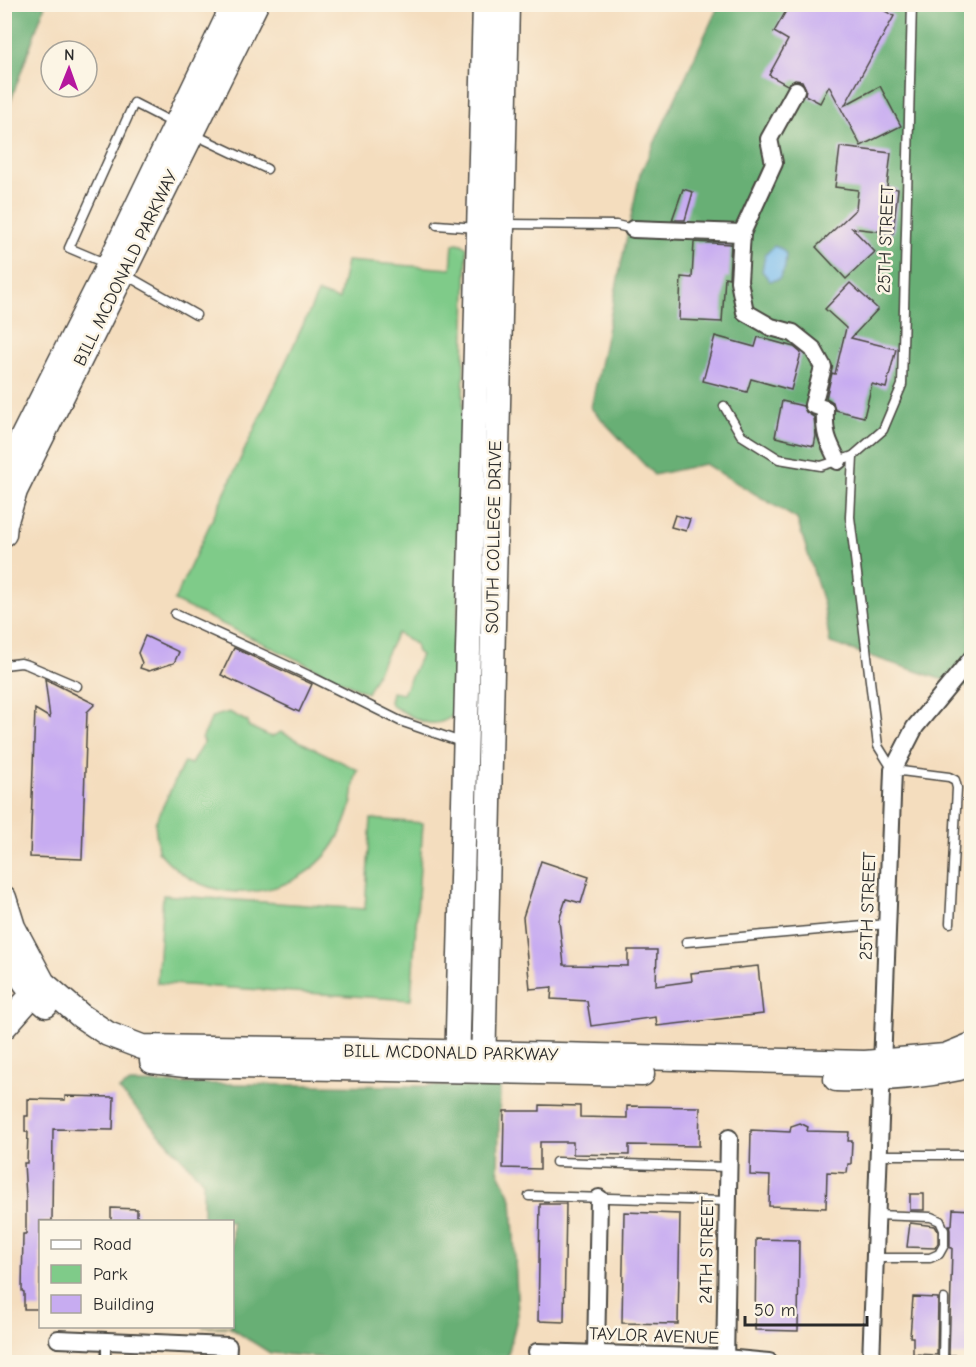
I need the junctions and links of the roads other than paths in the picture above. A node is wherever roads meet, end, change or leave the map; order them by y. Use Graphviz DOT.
graph roads {
  1 [pos="234,4"];
  2 [pos="256,4"];
  3 [pos="485,4"];
  4 [pos="507,4"];
  5 [pos="912,4"];
  6 [pos="796,90"];
  7 [pos="185,130"];
  8 [pos="267,169"];
  9 [pos="437,225"];
  10 [pos="490,226"];
  11 [pos="633,229"];
  12 [pos="742,233"];
  13 [pos="116,269"];
  14 [pos="196,315"];
  15 [pos="724,406"];
  16 [pos="846,459"];
  17 [pos="4,474"];
  18 [pos="4,534"];
  19 [pos="175,614"];
  20 [pos="972,658"];
  21 [pos="4,665"];
  22 [pos="76,686"];
  23 [pos="465,744"];
  24 [pos="893,770"];
  25 [pos="4,898"];
  26 [pos="950,923"];
  27 [pos="887,924"];
  28 [pos="686,942"];
  29 [pos="4,947"];
  30 [pos="38,989"];
  31 [pos="4,1027"];
  32 [pos="972,1046"];
  33 [pos="457,1061"];
  34 [pos="483,1061"];
  35 [pos="972,1064"];
  36 [pos="881,1071"];
  37 [pos="729,1138"];
  38 [pos="878,1155"];
  39 [pos="972,1155"];
  40 [pos="556,1162"];
  41 [pos="728,1167"];
  42 [pos="529,1196"];
  43 [pos="599,1198"];
  44 [pos="728,1201"];
  45 [pos="876,1215"];
  46 [pos="875,1258"];
  47 [pos="944,1299"];
  48 [pos="58,1339"];
  49 [pos="106,1341"];
  50 [pos="537,1352"];
  51 [pos="228,1354"];
  52 [pos="568,1357"];
  53 [pos="596,1358"];
  54 [pos="725,1360"];
  55 [pos="106,1362"];
  56 [pos="769,1362"];
  57 [pos="871,1362"];
  58 [pos="943,1362"];
  1 -- 7 [label="main road, BILL MCDONALD PARKWAY"];
  2 -- 7 [label="main road, BILL MCDONALD PARKWAY"];
  3 -- 10 [label="main road, SOUTH COLLEGE DRIVE"];
  4 -- 10 [label="main road, SOUTH COLLEGE DRIVE"];
  5 -- 16 [label="lane, 25TH STREET"];
  6 -- 12 [label="street"];
  7 -- 8 [label="lane"];
  7 -- 13 [label="main road, BILL MCDONALD PARKWAY"];
  7 -- 13 [label="lane"];
  9 -- 10 [label="lane"];
  10 -- 11 [label="lane"];
  10 -- 23 [label="main road, SOUTH COLLEGE DRIVE"];
  10 -- 34 [label="main road, SOUTH COLLEGE DRIVE"];
  11 -- 12 [label="street"];
  12 -- 16 [label="street"];
  13 -- 14 [label="lane"];
  13 -- 17 [label="main road, BILL MCDONALD PARKWAY"];
  13 -- 18 [label="main road, BILL MCDONALD PARKWAY"];
  15 -- 16 [label="lane"];
  16 -- 24 [label="lane"];
  19 -- 23 [label="lane"];
  20 -- 24 [label="street"];
  21 -- 22 [label="lane"];
  23 -- 33 [label="main road, SOUTH COLLEGE DRIVE"];
  24 -- 26 [label="lane"];
  24 -- 27 [label="street, 25TH STREET"];
  25 -- 30 [label="main road, BILL MCDONALD PARKWAY"];
  27 -- 28 [label="lane"];
  27 -- 36 [label="street, 25TH STREET"];
  29 -- 30 [label="main road, BILL MCDONALD PARKWAY"];
  30 -- 31 [label="main road"];
  30 -- 33 [label="main road, BILL MCDONALD PARKWAY"];
  32 -- 36 [label="main road, BILL MCDONALD PARKWAY"];
  33 -- 34 [label="main road, BILL MCDONALD PARKWAY"];
  34 -- 36 [label="main road, BILL MCDONALD PARKWAY"];
  35 -- 36 [label="main road, BILL MCDONALD PARKWAY"];
  36 -- 38 [label="street, 25TH STREET"];
  37 -- 41 [label="street, 24TH STREET"];
  38 -- 39 [label="lane"];
  38 -- 45 [label="street, 25TH STREET"];
  40 -- 41 [label="lane"];
  41 -- 44 [label="street, 24TH STREET"];
  42 -- 43 [label="lane"];
  43 -- 44 [label="lane"];
  43 -- 53 [label="street"];
  44 -- 54 [label="street, 24TH STREET"];
  45 -- 46 [label="street, 25TH STREET"];
  45 -- 46 [label="lane"];
  46 -- 57 [label="street, 25TH STREET"];
  47 -- 58 [label="lane"];
  48 -- 49 [label="street"];
  49 -- 51 [label="street"];
  49 -- 55 [label="lane"];
  50 -- 52 [label="street, TAYLOR AVENUE"];
  52 -- 53 [label="street, TAYLOR AVENUE"];
  53 -- 54 [label="street, TAYLOR AVENUE"];
  54 -- 56 [label="street, TAYLOR AVENUE"];
}
